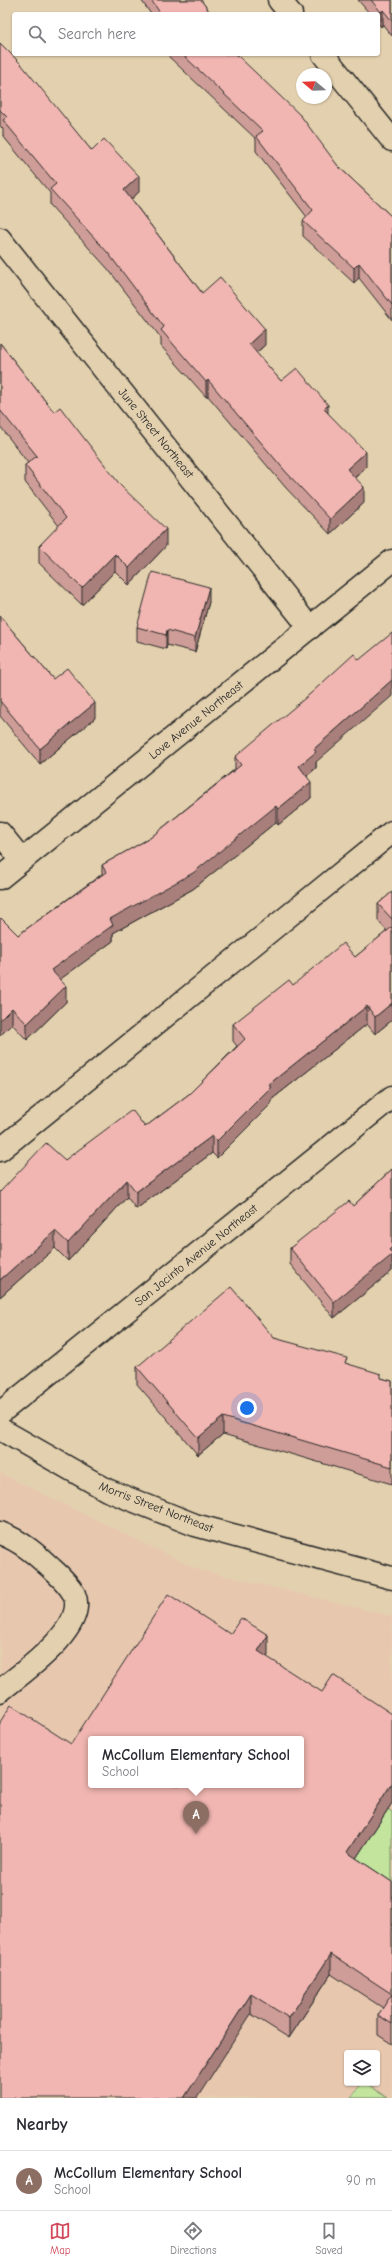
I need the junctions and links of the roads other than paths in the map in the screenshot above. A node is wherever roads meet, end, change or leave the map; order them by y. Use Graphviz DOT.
graph roads {
  1 [pos="279,0"];
  2 [pos="288,12"];
  3 [pos="325,56"];
  4 [pos="392,140"];
  5 [pos="0,239"];
  6 [pos="392,562"];
  7 [pos="310,628"];
  8 [pos="392,832"];
  9 [pos="0,833"];
  10 [pos="22,860"];
  11 [pos="0,878"];
  12 [pos="392,1097"];
  13 [pos="0,1150"];
  14 [pos="0,1413"];
  15 [pos="0,1429"];
  16 [pos="0,1533"];
  17 [pos="392,1578"];
  18 [pos="0,1691"];
  1 -- 2 [label="street"];
  3 -- 4 [label="street"];
  5 -- 7 [label="street, June Street Northeast"];
  6 -- 7 [label="street, Love Avenue Northeast"];
  7 -- 10 [label="street, Love Avenue Northeast"];
  8 -- 13 [label="street"];
  9 -- 10 [label="street"];
  10 -- 11 [label="street, Love Avenue Northeast"];
  12 -- 14 [label="street, San Jacinto Avenue Northeast"];
  15 -- 17 [label="street, Morris Street Northeast"];
  16 -- 18 [label="street"];
}
